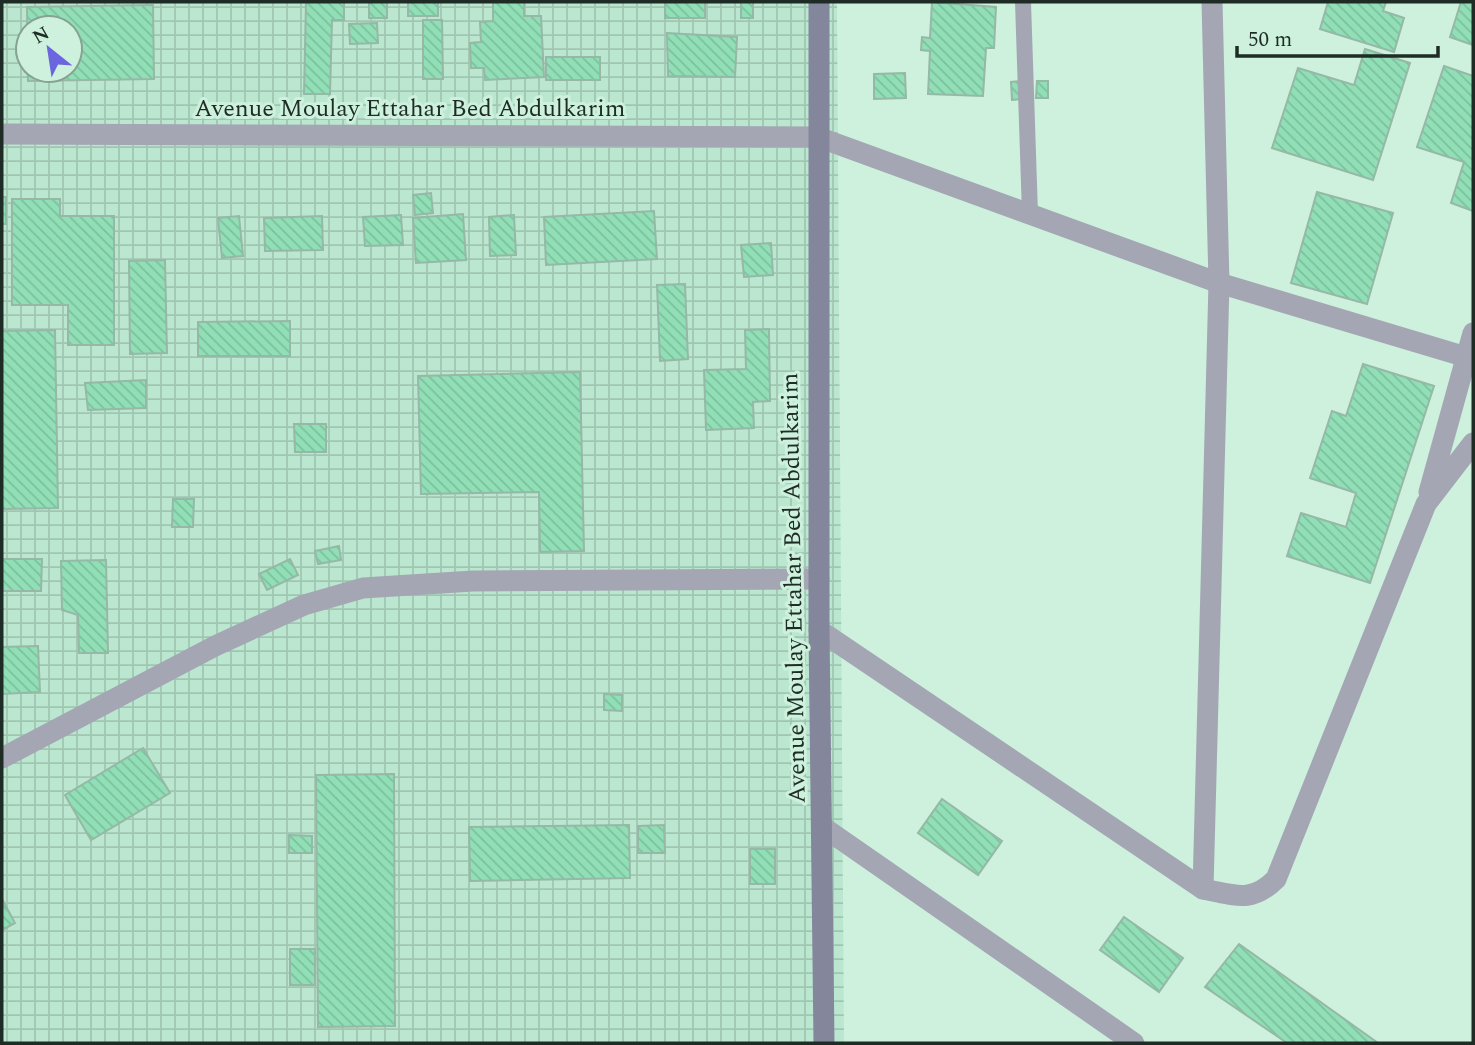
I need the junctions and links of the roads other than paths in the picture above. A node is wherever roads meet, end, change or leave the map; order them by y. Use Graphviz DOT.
graph roads {
  1 [pos="819,2"];
  2 [pos="1023,2"];
  3 [pos="1212,2"];
  4 [pos="2,134"];
  5 [pos="818,137"];
  6 [pos="1030,214"];
  7 [pos="1219,283"];
  8 [pos="1473,333"];
  9 [pos="1470,358"];
  10 [pos="1473,443"];
  11 [pos="1426,504"];
  12 [pos="819,579"];
  13 [pos="819,630"];
  14 [pos="2,758"];
  15 [pos="823,827"];
  16 [pos="1203,889"];
  17 [pos="824,1043"];
  18 [pos="1135,1043"];
  1 -- 5 [label="street, Avenue Moulay Ettahar Bed Abdulkarim"];
  2 -- 6 [label="lane"];
  3 -- 7 [label="street"];
  4 -- 5 [label="street, Avenue Moulay Ettahar Bed Abdulkarim"];
  5 -- 6 [label="street"];
  5 -- 12 [label="street, Avenue Moulay Ettahar Bed Abdulkarim"];
  6 -- 7 [label="street"];
  7 -- 9 [label="street"];
  7 -- 16 [label="street"];
  8 -- 9 [label="street"];
  9 -- 11 [label="street"];
  10 -- 11 [label="street"];
  11 -- 16 [label="street"];
  12 -- 13 [label="street, Avenue Moulay Ettahar Bed Abdulkarim"];
  12 -- 14 [label="street"];
  13 -- 15 [label="street, Avenue Moulay Ettahar Bed Abdulkarim"];
  13 -- 16 [label="street"];
  15 -- 17 [label="street"];
  15 -- 18 [label="street, Avenue Moulay Ettahar Bed Abdulkarim"];
}
